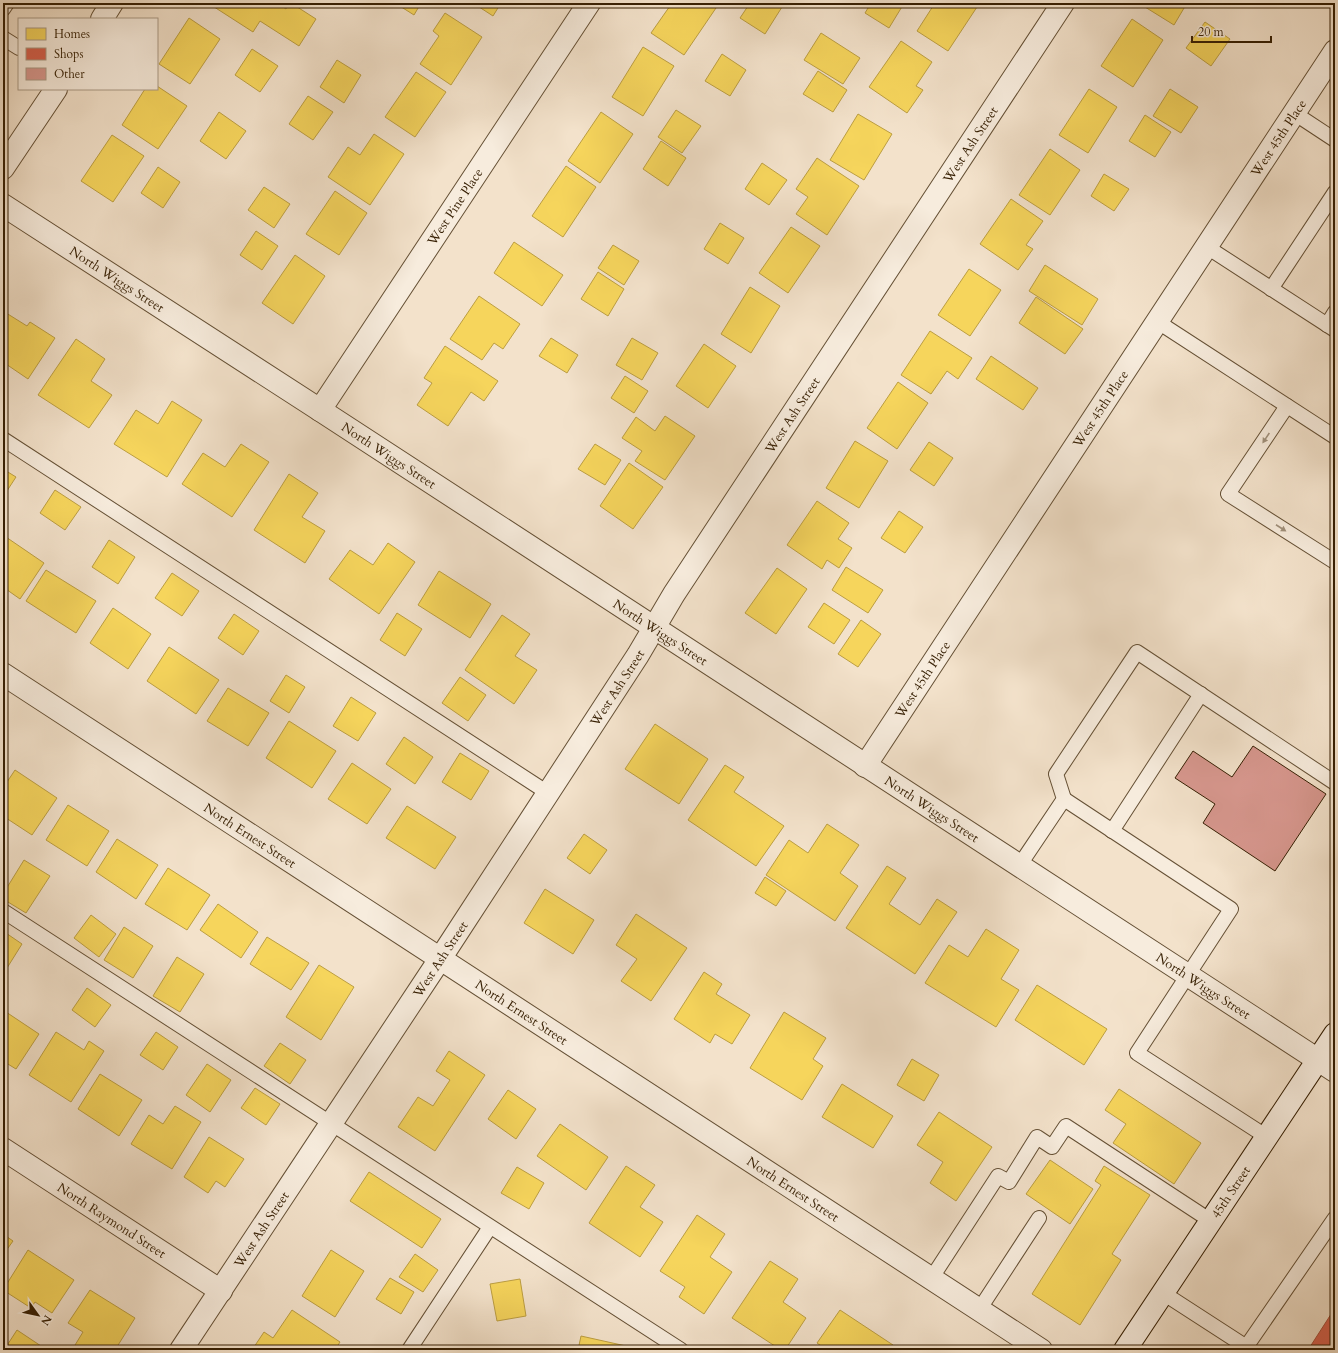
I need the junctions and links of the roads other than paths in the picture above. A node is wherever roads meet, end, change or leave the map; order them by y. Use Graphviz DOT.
graph roads {
  1 [pos="7,3"];
  2 [pos="112,3"];
  3 [pos="589,3"];
  4 [pos="1063,3"];
  5 [pos="3,9"];
  6 [pos="103,18"];
  7 [pos="3,38"];
  8 [pos="18,47"];
  9 [pos="1335,51"];
  10 [pos="55,90"];
  11 [pos="1294,113"];
  12 [pos="1335,140"];
  13 [pos="3,168"];
  14 [pos="1335,192"];
  15 [pos="3,206"];
  16 [pos="1207,247"];
  17 [pos="1272,289"];
  18 [pos="1335,312"];
  19 [pos="1158,322"];
  20 [pos="1331,327"];
  21 [pos="1288,406"];
  22 [pos="320,410"];
  23 [pos="1335,437"];
  24 [pos="3,439"];
  25 [pos="1335,562"];
  26 [pos="654,627"];
  27 [pos="3,674"];
  28 [pos="1201,694"];
  29 [pos="865,766"];
  30 [pos="1335,783"];
  31 [pos="548,793"];
  32 [pos="1064,800"];
  33 [pos="1112,831"];
  34 [pos="1019,866"];
  35 [pos="3,911"];
  36 [pos="440,959"];
  37 [pos="1188,975"];
  38 [pos="1335,1034"];
  39 [pos="1327,1065"];
  40 [pos="331,1124"];
  41 [pos="1267,1137"];
  42 [pos="3,1148"];
  43 [pos="1039,1218"];
  44 [pos="1335,1218"];
  45 [pos="1211,1221"];
  46 [pos="490,1227"];
  47 [pos="932,1279"];
  48 [pos="221,1291"];
  49 [pos="1163,1293"];
  50 [pos="979,1310"];
  51 [pos="1247,1349"];
  52 [pos="181,1350"];
  53 [pos="409,1350"];
  54 [pos="681,1350"];
  55 [pos="1041,1350"];
  56 [pos="1125,1350"];
  1 -- 5 [label="lane"];
  2 -- 6 [label="street"];
  3 -- 22 [label="street, West Pine Place"];
  4 -- 26 [label="street, West Ash Street"];
  7 -- 8 [label="lane"];
  9 -- 11 [label="street, West 45th Place"];
  10 -- 13 [label="street"];
  11 -- 12 [label="lane"];
  11 -- 16 [label="street, West 45th Place"];
  14 -- 17 [label="lane"];
  15 -- 22 [label="street, North Wiggs Street"];
  16 -- 17 [label="lane"];
  16 -- 19 [label="street, West 45th Place"];
  17 -- 20 [label="lane"];
  18 -- 20 [label="lane"];
  19 -- 21 [label="lane"];
  19 -- 29 [label="street, West 45th Place"];
  21 -- 23 [label="lane"];
  21 -- 25 [label="lane, one-way"];
  22 -- 26 [label="street, North Wiggs Street"];
  24 -- 31 [label="lane"];
  26 -- 29 [label="street, North Wiggs Street"];
  26 -- 31 [label="street, West Ash Street"];
  27 -- 36 [label="street, North Ernest Street"];
  28 -- 30 [label="lane"];
  28 -- 32 [label="lane"];
  28 -- 33 [label="lane"];
  29 -- 34 [label="street, North Wiggs Street"];
  31 -- 36 [label="street, West Ash Street"];
  32 -- 33 [label="lane"];
  32 -- 34 [label="lane"];
  33 -- 37 [label="lane"];
  34 -- 37 [label="street, North Wiggs Street"];
  35 -- 40 [label="lane"];
  36 -- 40 [label="street, West Ash Street"];
  36 -- 47 [label="street, North Ernest Street"];
  37 -- 39 [label="street, North Wiggs Street"];
  37 -- 41 [label="lane"];
  38 -- 39 [label="street, 45th Street"];
  39 -- 41 [label="street, 45th Street"];
  40 -- 46 [label="lane"];
  40 -- 48 [label="street, West Ash Street"];
  41 -- 45 [label="street, 45th Street"];
  42 -- 48 [label="street, North Raymond Street"];
  43 -- 50 [label="lane"];
  44 -- 51 [label="lane"];
  45 -- 47 [label="lane"];
  45 -- 49 [label="street, 45th Street"];
  46 -- 53 [label="lane"];
  46 -- 54 [label="lane"];
  47 -- 50 [label="street, North Ernest Street"];
  48 -- 52 [label="street, West Ash Street"];
  49 -- 51 [label="lane"];
  49 -- 56 [label="street, 45th Street"];
  50 -- 55 [label="street, North Ernest Street"];
}
